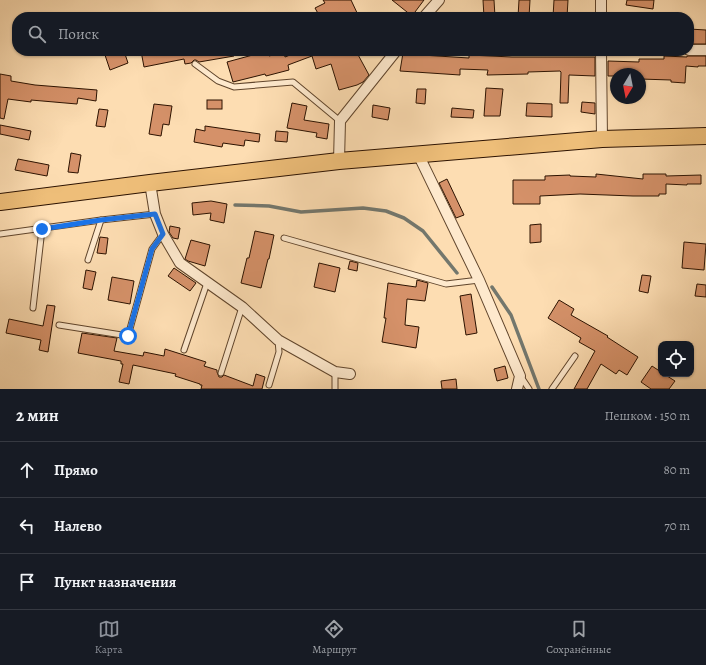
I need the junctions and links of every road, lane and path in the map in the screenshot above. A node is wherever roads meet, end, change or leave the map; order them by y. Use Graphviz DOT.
graph roads {
  1 [pos="439,0"];
  2 [pos="601,0"];
  3 [pos="428,12"];
  4 [pos="601,12"];
  5 [pos="694,50"];
  6 [pos="706,50"];
  7 [pos="392,56"];
  8 [pos="601,56"];
  9 [pos="195,64"];
  10 [pos="340,121"];
  11 [pos="706,136"];
  12 [pos="602,139"];
  13 [pos="418,154"];
  14 [pos="339,161"];
  15 [pos="150,183"];
  16 [pos="0,202"];
  17 [pos="155,214"];
  18 [pos="101,220"];
  19 [pos="42,229"];
  20 [pos="0,234"];
  21 [pos="163,234"];
  22 [pos="284,238"];
  23 [pos="88,260"];
  24 [pos="479,280"];
  25 [pos="207,282"];
  26 [pos="242,307"];
  27 [pos="33,308"];
  28 [pos="59,325"];
  29 [pos="278,340"];
  30 [pos="184,350"];
  31 [pos="575,356"];
  32 [pos="335,372"];
  33 [pos="221,373"];
  34 [pos="350,374"];
  35 [pos="520,376"];
  36 [pos="269,385"];
  37 [pos="336,389"];
  38 [pos="517,389"];
  39 [pos="528,389"];
  40 [pos="552,389"];
  1 -- 3 [label="street"];
  2 -- 4 [label="street"];
  5 -- 6 [label="street"];
  7 -- 10 [label="street"];
  8 -- 12 [label="street"];
  9 -- 10 [label="lane"];
  10 -- 14 [label="street"];
  11 -- 12 [label="main road"];
  12 -- 13 [label="main road"];
  13 -- 14 [label="main road"];
  13 -- 24 [label="street"];
  14 -- 15 [label="main road"];
  15 -- 16 [label="main road"];
  15 -- 17 [label="street"];
  17 -- 18 [label="lane"];
  17 -- 21 [label="street"];
  18 -- 19 [label="lane"];
  18 -- 23 [label="lane"];
  19 -- 20 [label="lane"];
  19 -- 27 [label="lane"];
  21 -- 25 [label="street"];
  21 -- 28 [label="lane"];
  22 -- 24 [label="lane"];
  24 -- 35 [label="street"];
  25 -- 26 [label="street"];
  25 -- 30 [label="lane"];
  26 -- 29 [label="street"];
  26 -- 33 [label="lane"];
  29 -- 32 [label="street"];
  29 -- 36 [label="lane"];
  31 -- 40 [label="lane"];
  32 -- 34 [label="street"];
  32 -- 37 [label="lane"];
  35 -- 38 [label="street"];
  35 -- 39 [label="lane"];
}
